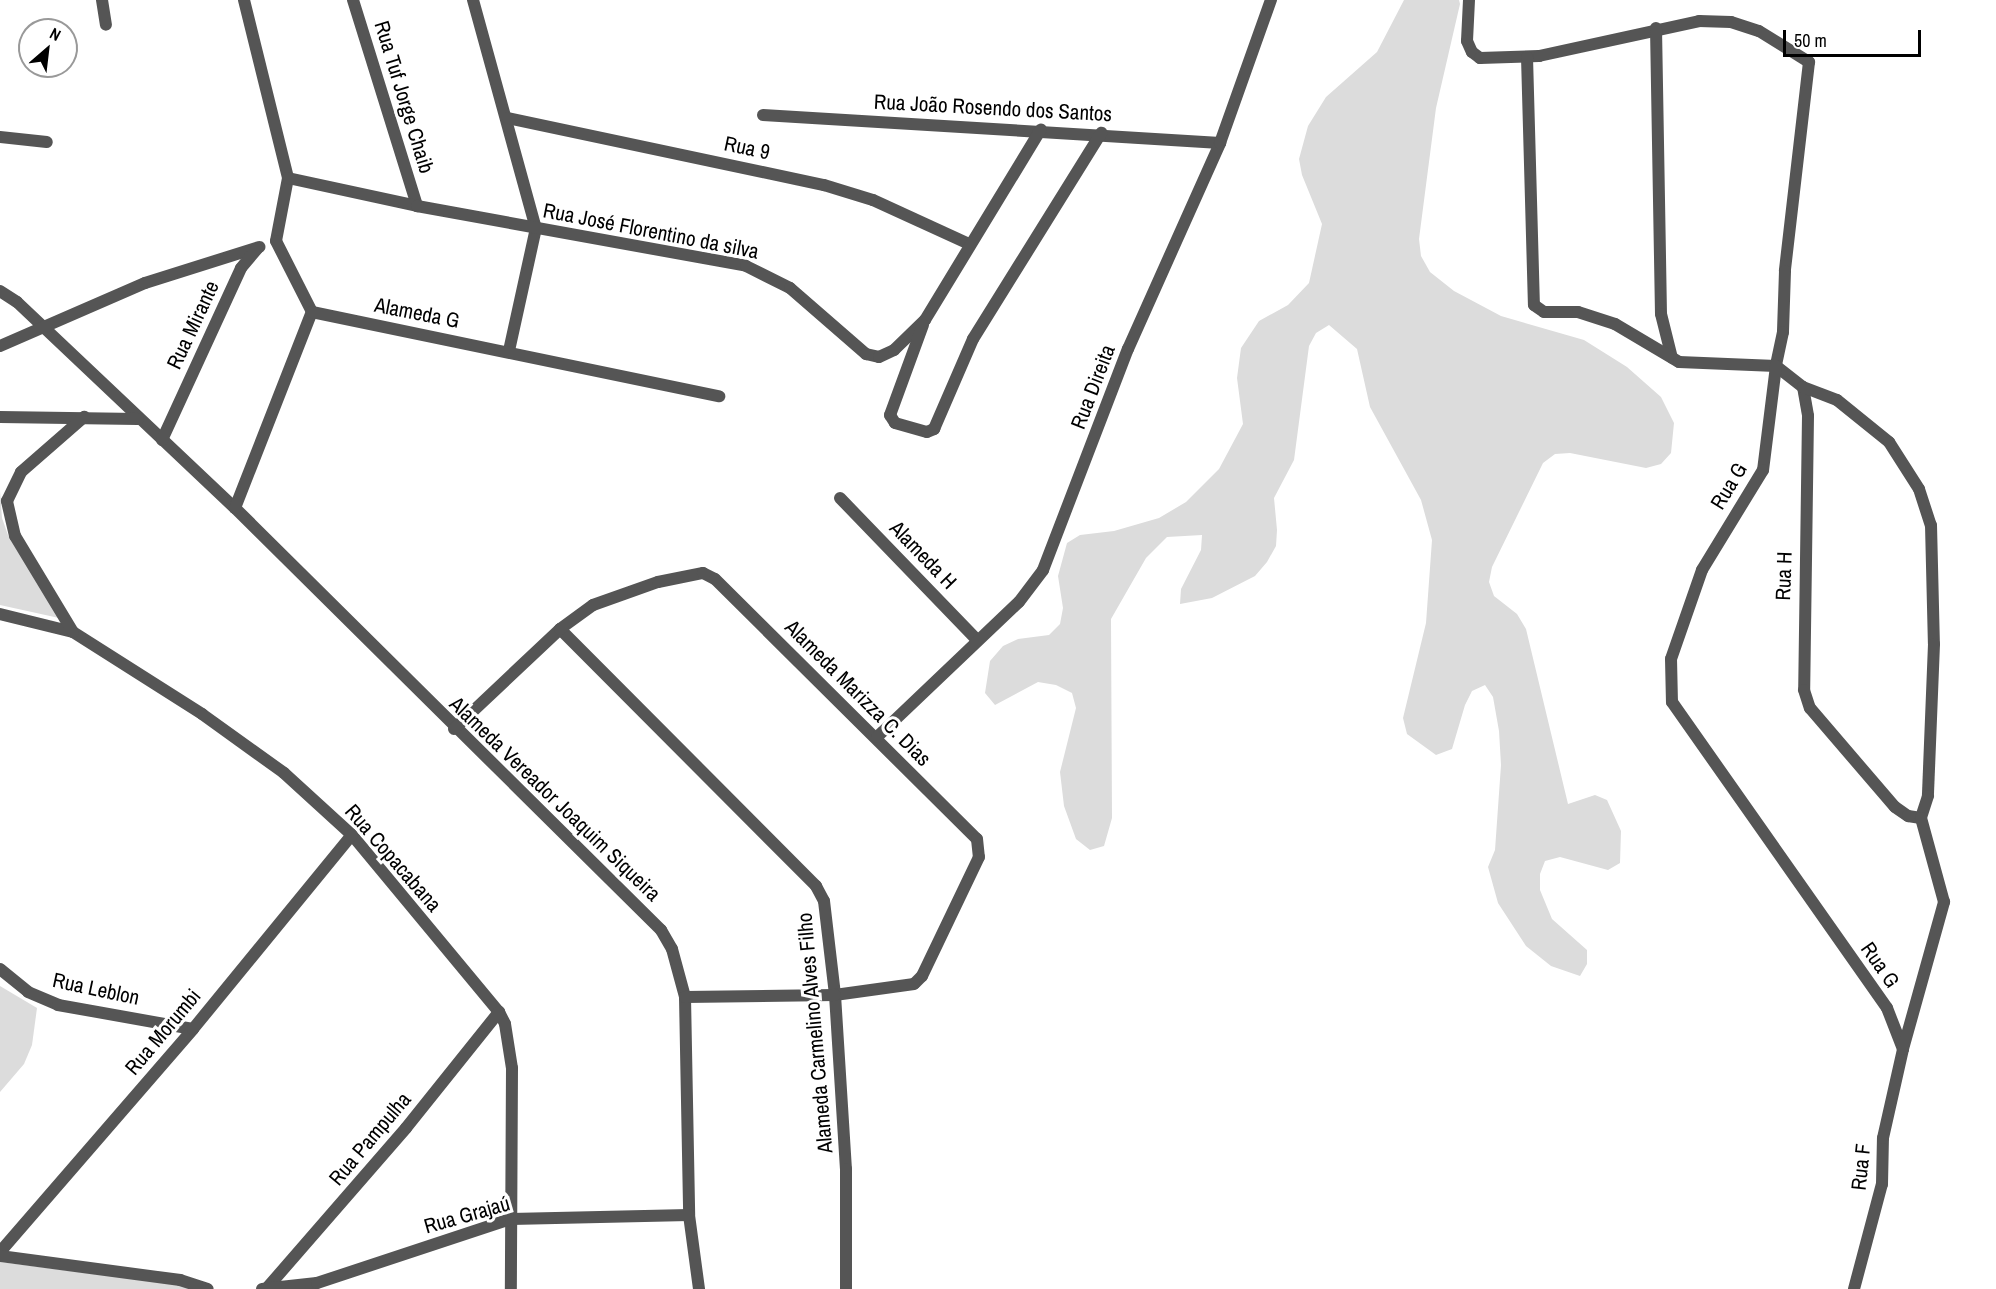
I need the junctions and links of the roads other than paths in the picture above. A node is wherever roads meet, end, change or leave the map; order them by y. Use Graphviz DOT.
graph roads {
  1 [pos="102,0"];
  2 [pos="244,0"];
  3 [pos="353,0"];
  4 [pos="473,0"];
  5 [pos="1271,0"];
  6 [pos="1469,0"];
  7 [pos="106,25"];
  8 [pos="1656,28"];
  9 [pos="1527,57"];
  10 [pos="763,115"];
  11 [pos="508,118"];
  12 [pos="1041,129"];
  13 [pos="1101,133"];
  14 [pos="0,137"];
  15 [pos="47,142"];
  16 [pos="1220,143"];
  17 [pos="288,178"];
  18 [pos="417,206"];
  19 [pos="536,228"];
  20 [pos="276,241"];
  21 [pos="969,244"];
  22 [pos="259,247"];
  23 [pos="0,291"];
  24 [pos="312,312"];
  25 [pos="925,320"];
  26 [pos="45,329"];
  27 [pos="0,346"];
  28 [pos="509,351"];
  29 [pos="1673,359"];
  30 [pos="1776,366"];
  31 [pos="1803,387"];
  32 [pos="719,396"];
  33 [pos="0,417"];
  34 [pos="84,417"];
  35 [pos="138,419"];
  36 [pos="162,440"];
  37 [pos="840,498"];
  38 [pos="235,508"];
  39 [pos="0,614"];
  40 [pos="560,629"];
  41 [pos="73,632"];
  42 [pos="977,640"];
  43 [pos="454,729"];
  44 [pos="877,737"];
  45 [pos="1921,818"];
  46 [pos="352,835"];
  47 [pos="0,969"];
  48 [pos="835,996"];
  49 [pos="685,997"];
  50 [pos="499,1012"];
  51 [pos="193,1029"];
  52 [pos="1903,1049"];
  53 [pos="689,1215"];
  54 [pos="511,1219"];
  55 [pos="0,1254"];
  56 [pos="317,1286"];
  57 [pos="208,1289"];
  58 [pos="264,1289"];
  59 [pos="511,1289"];
  60 [pos="699,1289"];
  61 [pos="846,1289"];
  62 [pos="1854,1289"];
  1 -- 7 [label="street"];
  2 -- 17 [label="street"];
  3 -- 18 [label="street, Rua Tuf Jorge Chaib"];
  4 -- 11 [label="street"];
  5 -- 16 [label="street, Rua Direita"];
  6 -- 9 [label="street"];
  8 -- 9 [label="street"];
  8 -- 29 [label="street"];
  8 -- 30 [label="street"];
  9 -- 29 [label="street"];
  10 -- 12 [label="street, Rua João Rosendo dos Santos"];
  11 -- 19 [label="street"];
  11 -- 21 [label="street, Rua 9"];
  12 -- 13 [label="street, Rua João Rosendo dos Santos"];
  12 -- 21 [label="street, Rua José Florentino da silva"];
  13 -- 16 [label="street, Rua João Rosendo dos Santos"];
  13 -- 25 [label="street"];
  14 -- 15 [label="street"];
  16 -- 42 [label="street, Rua Direita"];
  17 -- 18 [label="street, Rua José Florentino da silva"];
  17 -- 20 [label="street"];
  18 -- 19 [label="street, Rua José Florentino da silva"];
  19 -- 25 [label="street, Rua José Florentino da silva"];
  19 -- 28 [label="street"];
  20 -- 22 [label="street"];
  20 -- 24 [label="street"];
  21 -- 25 [label="street, Rua José Florentino da silva"];
  22 -- 26 [label="street"];
  22 -- 36 [label="street, Rua Mirante"];
  23 -- 26 [label="street, Alameda Vereador Joaquim Siqueira"];
  24 -- 28 [label="street, Alameda G"];
  24 -- 38 [label="street"];
  26 -- 27 [label="street"];
  26 -- 35 [label="street, Alameda Vereador Joaquim Siqueira"];
  28 -- 32 [label="street, Alameda G"];
  29 -- 30 [label="street"];
  30 -- 31 [label="street"];
  30 -- 52 [label="street, Rua G"];
  31 -- 45 [label="street, Rua H"];
  31 -- 45 [label="street"];
  33 -- 34 [label="street"];
  34 -- 35 [label="street"];
  34 -- 41 [label="street"];
  35 -- 36 [label="street, Alameda Vereador Joaquim Siqueira"];
  36 -- 38 [label="street, Alameda Vereador Joaquim Siqueira"];
  37 -- 42 [label="street, Alameda H"];
  38 -- 43 [label="street, Alameda Vereador Joaquim Siqueira"];
  39 -- 41 [label="street, Rua Copacabana"];
  40 -- 43 [label="street"];
  40 -- 44 [label="street, Alameda Marizza C. Dias"];
  40 -- 48 [label="street, Alameda Carmelino Alves Filho"];
  41 -- 46 [label="street, Rua Copacabana"];
  42 -- 44 [label="street, Rua Direita"];
  43 -- 49 [label="street, Alameda Vereador Joaquim Siqueira"];
  44 -- 48 [label="street, Alameda Marizza C. Dias"];
  45 -- 52 [label="street"];
  46 -- 50 [label="street, Rua Copacabana"];
  46 -- 51 [label="street, Rua Morumbi"];
  47 -- 51 [label="street, Rua Leblon"];
  48 -- 49 [label="street"];
  48 -- 61 [label="street, Alameda Carmelino Alves Filho"];
  49 -- 53 [label="street, Alameda Vereador Joaquim Siqueira"];
  50 -- 54 [label="street, Rua Copacabana"];
  50 -- 58 [label="street, Rua Pampulha"];
  51 -- 55 [label="street, Rua Morumbi"];
  52 -- 62 [label="street, Rua F"];
  53 -- 54 [label="street, Rua Grajaú"];
  53 -- 60 [label="street, Alameda Vereador Joaquim Siqueira"];
  54 -- 56 [label="street, Rua Grajaú"];
  54 -- 59 [label="street, Rua Copacabana"];
  55 -- 57 [label="street"];
  56 -- 58 [label="street, Rua Grajaú"];
}
